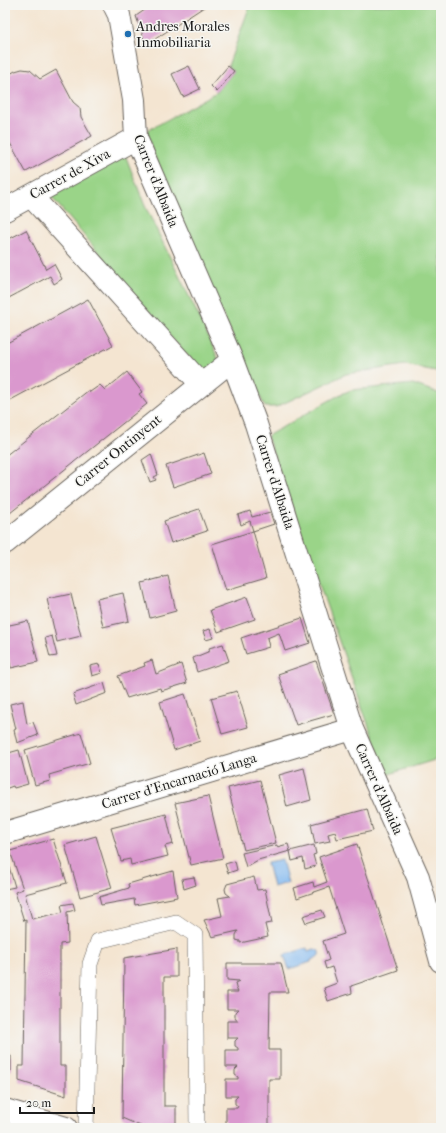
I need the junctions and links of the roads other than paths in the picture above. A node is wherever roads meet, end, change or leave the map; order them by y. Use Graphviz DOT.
graph roads {
  1 [pos="114,5"];
  2 [pos="136,138"];
  3 [pos="31,196"];
  4 [pos="5,210"];
  5 [pos="232,360"];
  6 [pos="201,384"];
  7 [pos="5,543"];
  8 [pos="352,729"];
  9 [pos="5,833"];
  10 [pos="441,960"];
  11 [pos="5,1110"];
  12 [pos="66,1128"];
  13 [pos="86,1128"];
  14 [pos="197,1128"];
  1 -- 2 [label="street, Carrer d'Albaida"];
  2 -- 3 [label="street, Carrer de Xiva"];
  2 -- 5 [label="street, Carrer d'Albaida"];
  3 -- 4 [label="street, Carrer de Xiva"];
  3 -- 6 [label="street"];
  5 -- 6 [label="street, Carrer Ontinyent"];
  5 -- 8 [label="street, Carrer d'Albaida"];
  6 -- 7 [label="street, Carrer Ontinyent"];
  8 -- 9 [label="street, Carrer d'Encarnació Langa"];
  8 -- 10 [label="street, Carrer d'Albaida"];
  11 -- 12 [label="street"];
  13 -- 14 [label="lane"];
}
